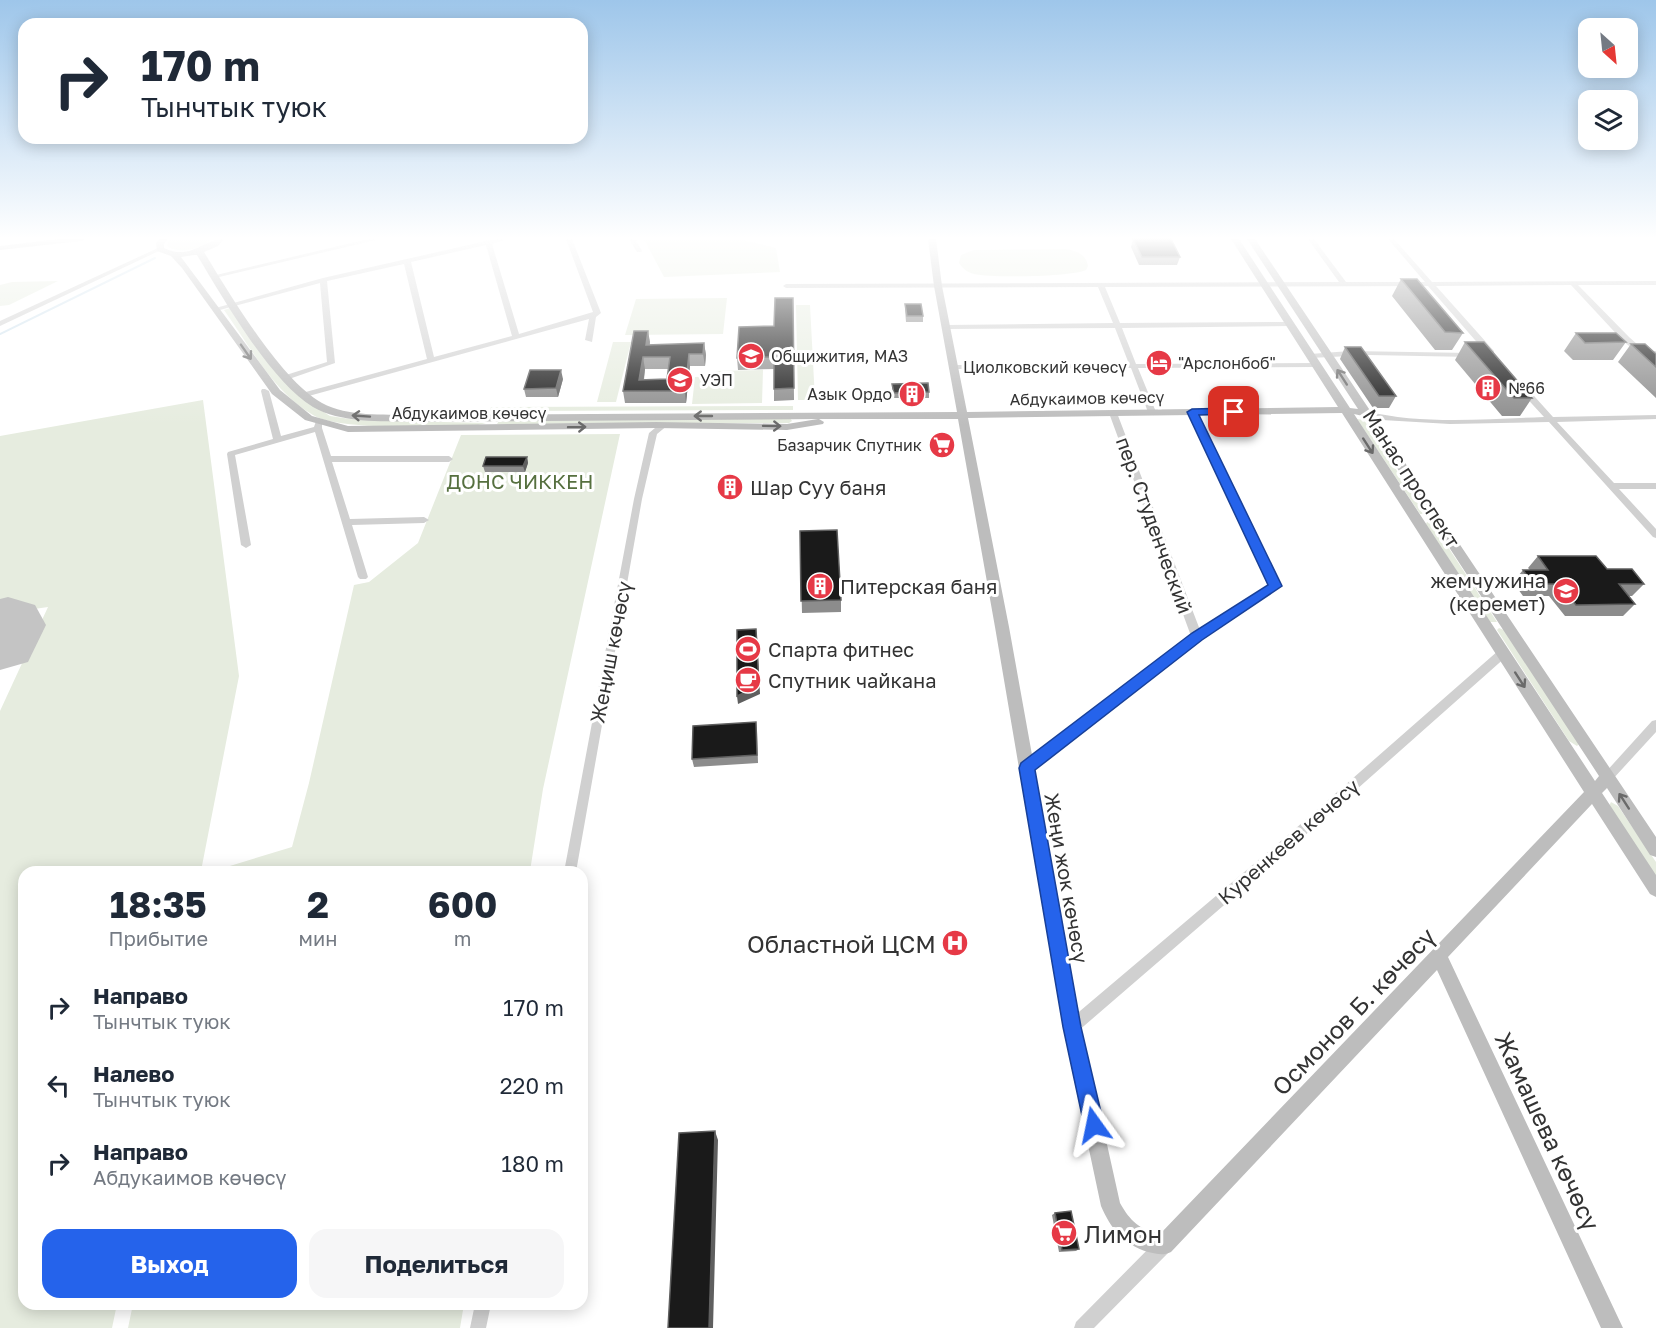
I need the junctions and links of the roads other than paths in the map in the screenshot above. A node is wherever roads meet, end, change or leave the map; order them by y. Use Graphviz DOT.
graph roads {
  1 [pos="46,301"];
  2 [pos="210,301"];
  3 [pos="230,301"];
  4 [pos="243,301"];
  5 [pos="325,301"];
  6 [pos="416,301"];
  7 [pos="506,301"];
  8 [pos="593,301"];
  9 [pos="941,301"];
  10 [pos="1108,301"];
  11 [pos="1275,301"];
  12 [pos="1291,301"];
  13 [pos="1445,301"];
  14 [pos="1589,301"];
  15 [pos="232,304"];
  16 [pos="216,309"];
  17 [pos="592,316"];
  18 [pos="0,324"];
  19 [pos="1290,324"];
  20 [pos="1118,326"];
  21 [pos="947,327"];
  22 [pos="516,337"];
  23 [pos="589,340"];
  24 [pos="1656,353"];
  25 [pos="1327,354"];
  26 [pos="1493,355"];
  27 [pos="430,359"];
  28 [pos="1313,360"];
  29 [pos="1500,363"];
  30 [pos="954,367"];
  31 [pos="1135,367"];
  32 [pos="289,377"];
  33 [pos="1514,379"];
  34 [pos="265,391"];
  35 [pos="305,395"];
  36 [pos="1344,410"];
  37 [pos="1152,412"];
  38 [pos="1192,412"];
  39 [pos="1113,413"];
  40 [pos="1365,413"];
  41 [pos="961,415"];
  42 [pos="495,417"];
  43 [pos="845,417"];
  44 [pos="1656,417"];
  45 [pos="1550,420"];
  46 [pos="319,425"];
  47 [pos="664,425"];
  48 [pos="640,426"];
  49 [pos="491,428"];
  50 [pos="653,433"];
  51 [pos="278,440"];
  52 [pos="328,459"];
  53 [pos="449,459"];
  54 [pos="1612,486"];
  55 [pos="1656,486"];
  56 [pos="1415,519"];
  57 [pos="1436,519"];
  58 [pos="424,520"];
  59 [pos="346,522"];
  60 [pos="1656,536"];
  61 [pos="246,545"];
  62 [pos="363,577"];
  63 [pos="1484,625"];
  64 [pos="1507,625"];
  65 [pos="1197,637"];
  66 [pos="1503,653"];
  67 [pos="1656,724"];
  68 [pos="1027,768"];
  69 [pos="1608,777"];
  70 [pos="1594,793"];
  71 [pos="1656,850"];
  72 [pos="571,866"];
  73 [pos="1656,890"];
  74 [pos="1438,956"];
  75 [pos="1072,1027"];
  76 [pos="1164,1245"];
  77 [pos="482,1310"];
  78 [pos="478,1328"];
  79 [pos="1082,1328"];
  80 [pos="1612,1328"];
  1 -- 18 [label="street"];
  2 -- 16 [label="main road, Абдукаимов көчөсү"];
  3 -- 15 [label="main road, Абдукаимов көчөсү"];
  4 -- 15 [label="street"];
  5 -- 32 [label="street"];
  6 -- 27 [label="street"];
  7 -- 22 [label="street"];
  8 -- 17 [label="street"];
  9 -- 21 [label="main road, Жеңи жок көчөсү"];
  10 -- 20 [label="street"];
  11 -- 19 [label="main road, Манас проспект"];
  12 -- 25 [label="main road"];
  13 -- 26 [label="street"];
  14 -- 24 [label="street"];
  15 -- 16 [label="street"];
  15 -- 32 [label="main road, Абдукаимов көчөсү"];
  16 -- 46 [label="main road, Абдукаимов көчөсү, one-way"];
  17 -- 22 [label="street"];
  17 -- 23 [label="street"];
  19 -- 20 [label="street"];
  19 -- 28 [label="main road, Манас проспект"];
  20 -- 21 [label="street"];
  20 -- 31 [label="street"];
  21 -- 30 [label="main road, Жеңи жок көчөсү"];
  22 -- 27 [label="street"];
  25 -- 26 [label="street, Циолковский көчөсү"];
  25 -- 28 [label="street, Циолковский көчөсү"];
  40 -- 25 [label="main road, one-way"];
  26 -- 29 [label="street"];
  27 -- 35 [label="street"];
  28 -- 31 [label="street, Циолковский көчөсү"];
  28 -- 36 [label="main road, Манас проспект"];
  30 -- 31 [label="street, Циолковский көчөсү"];
  30 -- 41 [label="main road, Жеңи жок көчөсү"];
  31 -- 37 [label="street"];
  32 -- 35 [label="main road, Абдукаимов көчөсү"];
  33 -- 45 [label="street"];
  34 -- 51 [label="street"];
  42 -- 35 [label="main road, Абдукаимов көчөсү, one-way"];
  36 -- 38 [label="main road, Абдукаимов көчөсү"];
  36 -- 40 [label="main road, Абдукаимов көчөсү"];
  36 -- 56 [label="main road, Манас проспект, one-way"];
  37 -- 38 [label="main road, Абдукаимов көчөсү"];
  37 -- 39 [label="main road, Абдукаимов көчөсү"];
  38 -- 65 [label="street"];
  39 -- 41 [label="main road, Абдукаимов көчөсү"];
  39 -- 65 [label="street, пер. Студенческий"];
  40 -- 45 [label="street"];
  40 -- 57 [label="main road"];
  41 -- 43 [label="main road, Абдукаимов көчөсү"];
  41 -- 68 [label="main road, Жеңи жок көчөсү"];
  43 -- 42 [label="main road, Абдукаимов көчөсү, one-way"];
  42 -- 49 [label="main road"];
  47 -- 43 [label="main road, Абдукаимов көчөсү, one-way"];
  44 -- 45 [label="street"];
  45 -- 54 [label="street"];
  46 -- 49 [label="main road, Абдукаимов көчөсү"];
  46 -- 51 [label="street"];
  46 -- 52 [label="street"];
  47 -- 48 [label="main road, Абдукаимов көчөсү"];
  47 -- 50 [label="street"];
  49 -- 48 [label="main road, Абдукаимов көчөсү, one-way"];
  48 -- 50 [label="street"];
  50 -- 72 [label="street, Жеңиш көчөсү"];
  51 -- 61 [label="street"];
  52 -- 53 [label="street"];
  52 -- 59 [label="street"];
  54 -- 55 [label="street"];
  54 -- 60 [label="street"];
  56 -- 57 [label="main road"];
  56 -- 63 [label="main road, Манас проспект"];
  57 -- 64 [label="main road"];
  58 -- 59 [label="street"];
  59 -- 62 [label="street"];
  63 -- 64 [label="main road"];
  63 -- 66 [label="main road, Манас проспект"];
  64 -- 69 [label="main road"];
  65 -- 68 [label="street"];
  66 -- 70 [label="main road, Манас проспект, one-way"];
  66 -- 75 [label="street, Куренкеев көчөсү"];
  67 -- 69 [label="street, Осмонов Б. көчөсү"];
  68 -- 75 [label="main road, Жеңи жок көчөсү"];
  69 -- 70 [label="main road, Осмонов Б. көчөсү"];
  71 -- 69 [label="main road, one-way"];
  70 -- 73 [label="main road, Манас проспект"];
  70 -- 74 [label="main road, Осмонов Б. көчөсү"];
  74 -- 76 [label="main road, Осмонов Б. көчөсү"];
  74 -- 80 [label="main road, Жамашева көчөсү"];
  75 -- 76 [label="main road, Жеңи жок көчөсү"];
  76 -- 79 [label="street, Осмонов Б. көчөсү"];
  77 -- 78 [label="street"];
}
